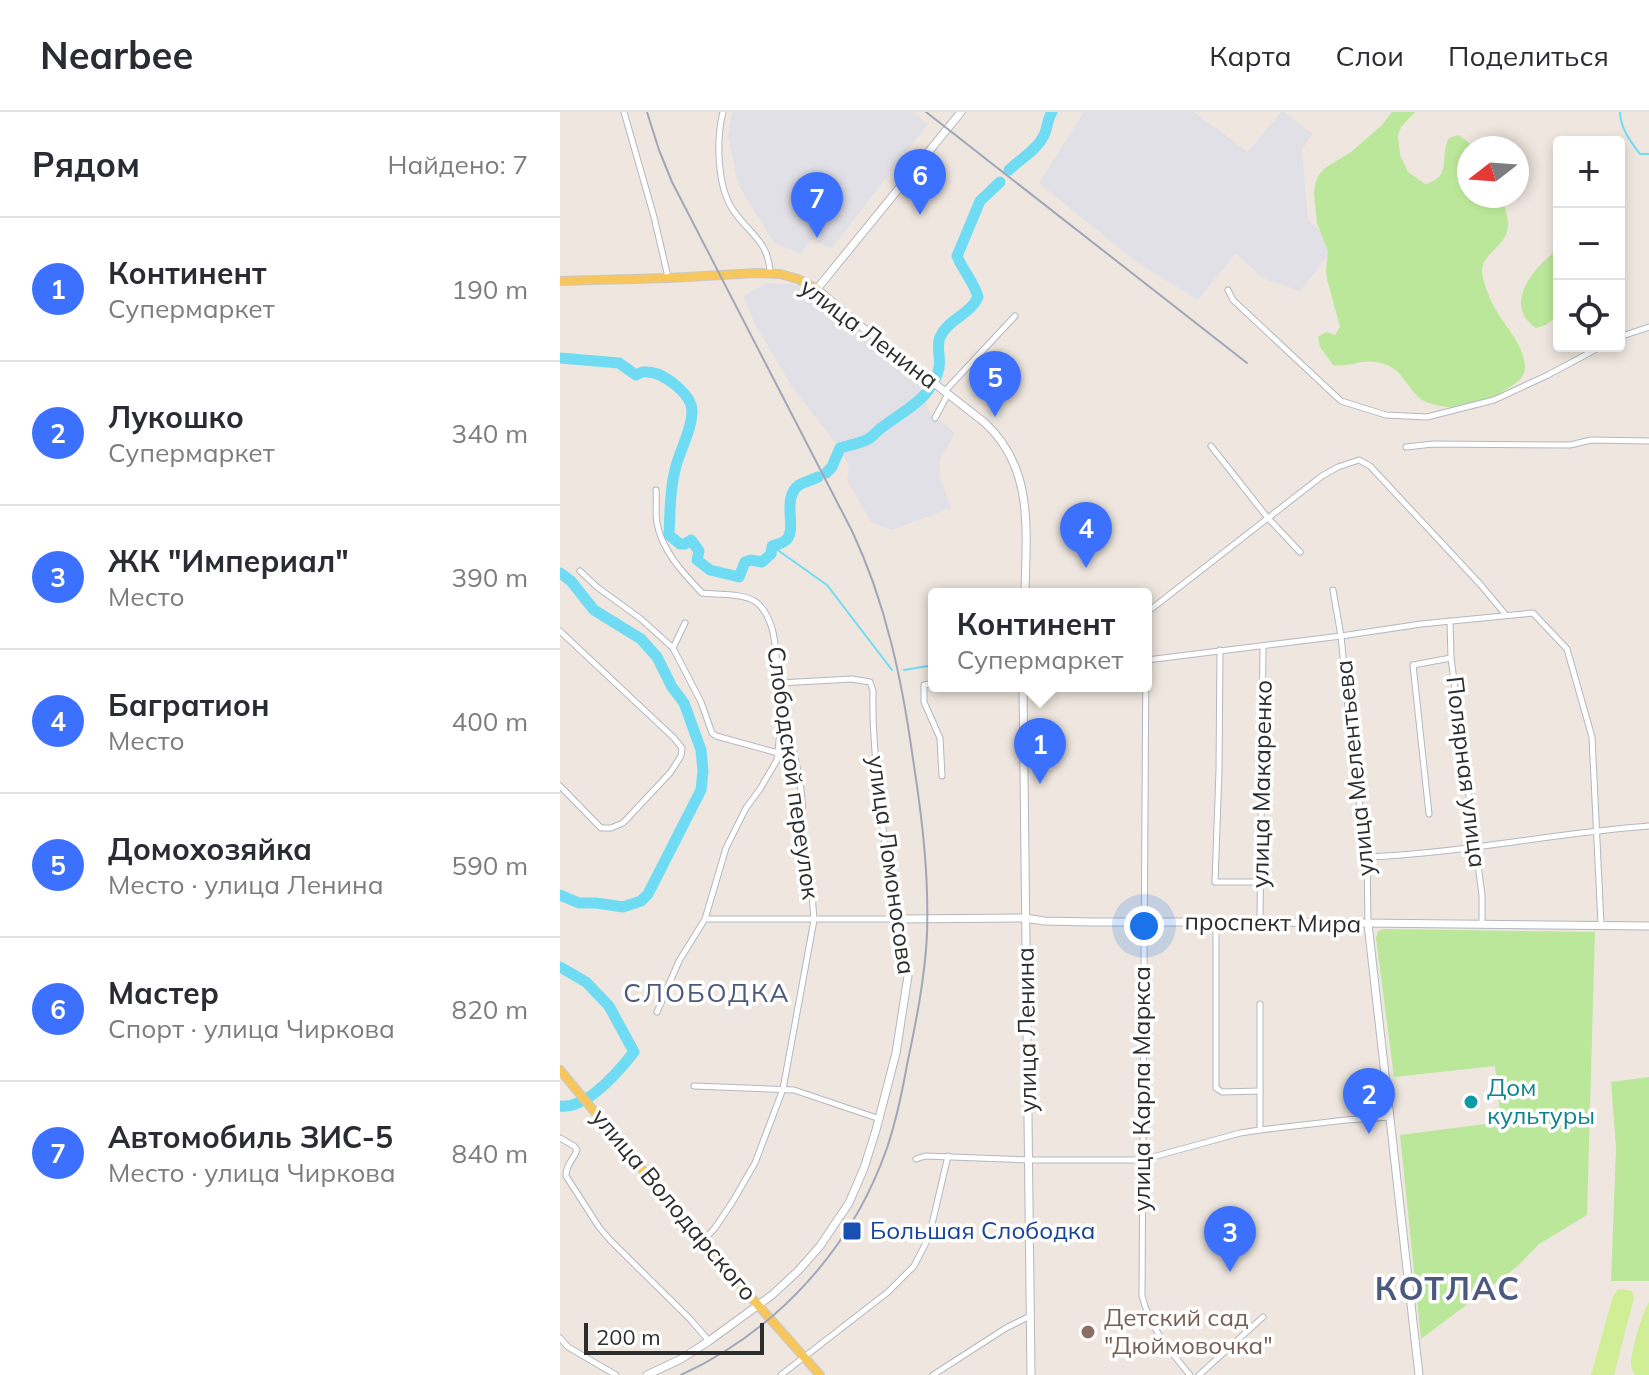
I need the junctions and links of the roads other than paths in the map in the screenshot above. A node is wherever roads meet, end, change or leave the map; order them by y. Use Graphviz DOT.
graph roads {
  1 [pos="624,112"];
  2 [pos="723,112"];
  3 [pos="961,112"];
  4 [pos="770,273"];
  5 [pos="668,278"];
  6 [pos="560,281"];
  7 [pos="817,289"];
  8 [pos="1228,290"];
  9 [pos="1015,316"];
  10 [pos="1649,327"];
  11 [pos="1625,335"];
  12 [pos="1591,352"];
  13 [pos="944,390"];
  14 [pos="935,418"];
  15 [pos="1649,441"];
  16 [pos="1211,446"];
  17 [pos="1406,447"];
  18 [pos="656,490"];
  19 [pos="1267,517"];
  20 [pos="1300,552"];
  21 [pos="580,571"];
  22 [pos="1025,588"];
  23 [pos="1333,590"];
  24 [pos="1152,609"];
  25 [pos="1506,615"];
  26 [pos="1450,621"];
  27 [pos="685,623"];
  28 [pos="560,631"];
  29 [pos="1341,636"];
  30 [pos="1263,646"];
  31 [pos="673,648"];
  32 [pos="1220,650"];
  33 [pos="1451,658"];
  34 [pos="1152,659"];
  35 [pos="779,683"];
  36 [pos="928,684"];
  37 [pos="1023,692"];
  38 [pos="1147,692"];
  39 [pos="783,706"];
  40 [pos="778,753"];
  41 [pos="942,776"];
  42 [pos="560,786"];
  43 [pos="1429,814"];
  44 [pos="1649,826"];
  45 [pos="1596,830"];
  46 [pos="1476,848"];
  47 [pos="1367,857"];
  48 [pos="1260,882"];
  49 [pos="1025,918"];
  50 [pos="705,919"];
  51 [pos="899,919"];
  52 [pos="814,920"];
  53 [pos="1144,922"];
  54 [pos="1216,922"];
  55 [pos="1260,922"];
  56 [pos="1482,923"];
  57 [pos="1368,924"];
  58 [pos="1601,924"];
  59 [pos="1649,926"];
  60 [pos="1260,1004"];
  61 [pos="657,1012"];
  62 [pos="560,1070"];
  63 [pos="694,1086"];
  64 [pos="783,1089"];
  65 [pos="1260,1091"];
  66 [pos="1391,1117"];
  67 [pos="880,1119"];
  68 [pos="1260,1130"];
  69 [pos="560,1138"];
  70 [pos="948,1156"];
  71 [pos="916,1159"];
  72 [pos="1029,1160"];
  73 [pos="1142,1160"];
  74 [pos="702,1242"];
  75 [pos="758,1304"];
  76 [pos="1030,1316"];
  77 [pos="1263,1317"];
  78 [pos="560,1338"];
  79 [pos="709,1341"];
  80 [pos="806,1357"];
  81 [pos="616,1375"];
  82 [pos="647,1375"];
  83 [pos="781,1375"];
  84 [pos="820,1375"];
  85 [pos="933,1375"];
  86 [pos="1031,1375"];
  87 [pos="1190,1375"];
  88 [pos="1199,1375"];
  89 [pos="1419,1375"];
  1 -- 5 [label="street"];
  2 -- 4 [label="street"];
  3 -- 7 [label="street"];
  4 -- 5 [label="main road, улица Ленина"];
  4 -- 7 [label="main road, улица Ленина"];
  5 -- 6 [label="main road, улица Ленина"];
  7 -- 13 [label="street, улица Ленина"];
  8 -- 12 [label="street"];
  9 -- 13 [label="street"];
  10 -- 11 [label="street"];
  13 -- 14 [label="street"];
  13 -- 22 [label="street, улица Ленина"];
  15 -- 17 [label="street"];
  16 -- 19 [label="street"];
  18 -- 35 [label="street, Слободской переулок"];
  19 -- 20 [label="street"];
  19 -- 24 [label="street"];
  19 -- 25 [label="street"];
  21 -- 31 [label="street"];
  23 -- 29 [label="street, улица Мелентьева"];
  25 -- 26 [label="street"];
  25 -- 45 [label="street"];
  26 -- 29 [label="street"];
  26 -- 33 [label="street, Полярная улица"];
  27 -- 31 [label="street"];
  28 -- 42 [label="street"];
  29 -- 30 [label="street"];
  29 -- 47 [label="street, улица Мелентьева"];
  30 -- 32 [label="street"];
  30 -- 48 [label="street, улица Макаренко"];
  31 -- 40 [label="street"];
  32 -- 34 [label="street"];
  32 -- 48 [label="street"];
  33 -- 43 [label="street"];
  33 -- 46 [label="street, Полярная улица"];
  35 -- 39 [label="street, Слободской переулок"];
  35 -- 51 [label="street, улица Ломоносова"];
  36 -- 41 [label="street"];
  37 -- 49 [label="street, улица Ленина"];
  38 -- 53 [label="street, улица Карла Маркса"];
  39 -- 40 [label="street"];
  39 -- 52 [label="street, Слободской переулок"];
  40 -- 50 [label="street"];
  44 -- 45 [label="street"];
  45 -- 46 [label="street"];
  45 -- 58 [label="street"];
  46 -- 47 [label="street"];
  46 -- 56 [label="street, Полярная улица"];
  47 -- 57 [label="street, улица Мелентьева"];
  48 -- 55 [label="street, улица Макаренко"];
  49 -- 51 [label="street, проспект Мира"];
  49 -- 53 [label="street, проспект Мира"];
  49 -- 72 [label="street, улица Ленина"];
  50 -- 52 [label="street, проспект Мира"];
  50 -- 61 [label="street"];
  51 -- 52 [label="street, проспект Мира"];
  51 -- 67 [label="street, улица Ломоносова"];
  52 -- 64 [label="street, Слободской переулок"];
  53 -- 54 [label="street, проспект Мира"];
  53 -- 73 [label="street, улица Карла Маркса"];
  54 -- 55 [label="street, проспект Мира"];
  54 -- 65 [label="street"];
  55 -- 57 [label="street, проспект Мира"];
  56 -- 57 [label="street, проспект Мира"];
  56 -- 58 [label="street, проспект Мира"];
  57 -- 66 [label="street, улица Мелентьева"];
  58 -- 59 [label="street, проспект Мира"];
  60 -- 65 [label="street"];
  62 -- 74 [label="main road, улица Володарского"];
  63 -- 64 [label="street"];
  64 -- 67 [label="street"];
  64 -- 74 [label="street, Слободской переулок"];
  65 -- 68 [label="street"];
  66 -- 68 [label="street"];
  66 -- 89 [label="street, улица Мелентьева"];
  67 -- 75 [label="street, улица Ломоносова"];
  68 -- 73 [label="street"];
  69 -- 79 [label="street"];
  70 -- 71 [label="street"];
  70 -- 72 [label="street"];
  70 -- 80 [label="street"];
  72 -- 73 [label="street"];
  72 -- 76 [label="street, улица Ленина"];
  73 -- 87 [label="street, улица Карла Маркса"];
  74 -- 75 [label="main road, улица Володарского"];
  75 -- 79 [label="street, улица Ломоносова"];
  75 -- 80 [label="main road, улица Володарского"];
  76 -- 85 [label="street"];
  76 -- 86 [label="street, улица Ленина"];
  77 -- 88 [label="street"];
  78 -- 81 [label="street"];
  79 -- 82 [label="street, улица Ломоносова"];
  80 -- 83 [label="street"];
  80 -- 84 [label="main road, улица Володарского"];
}
